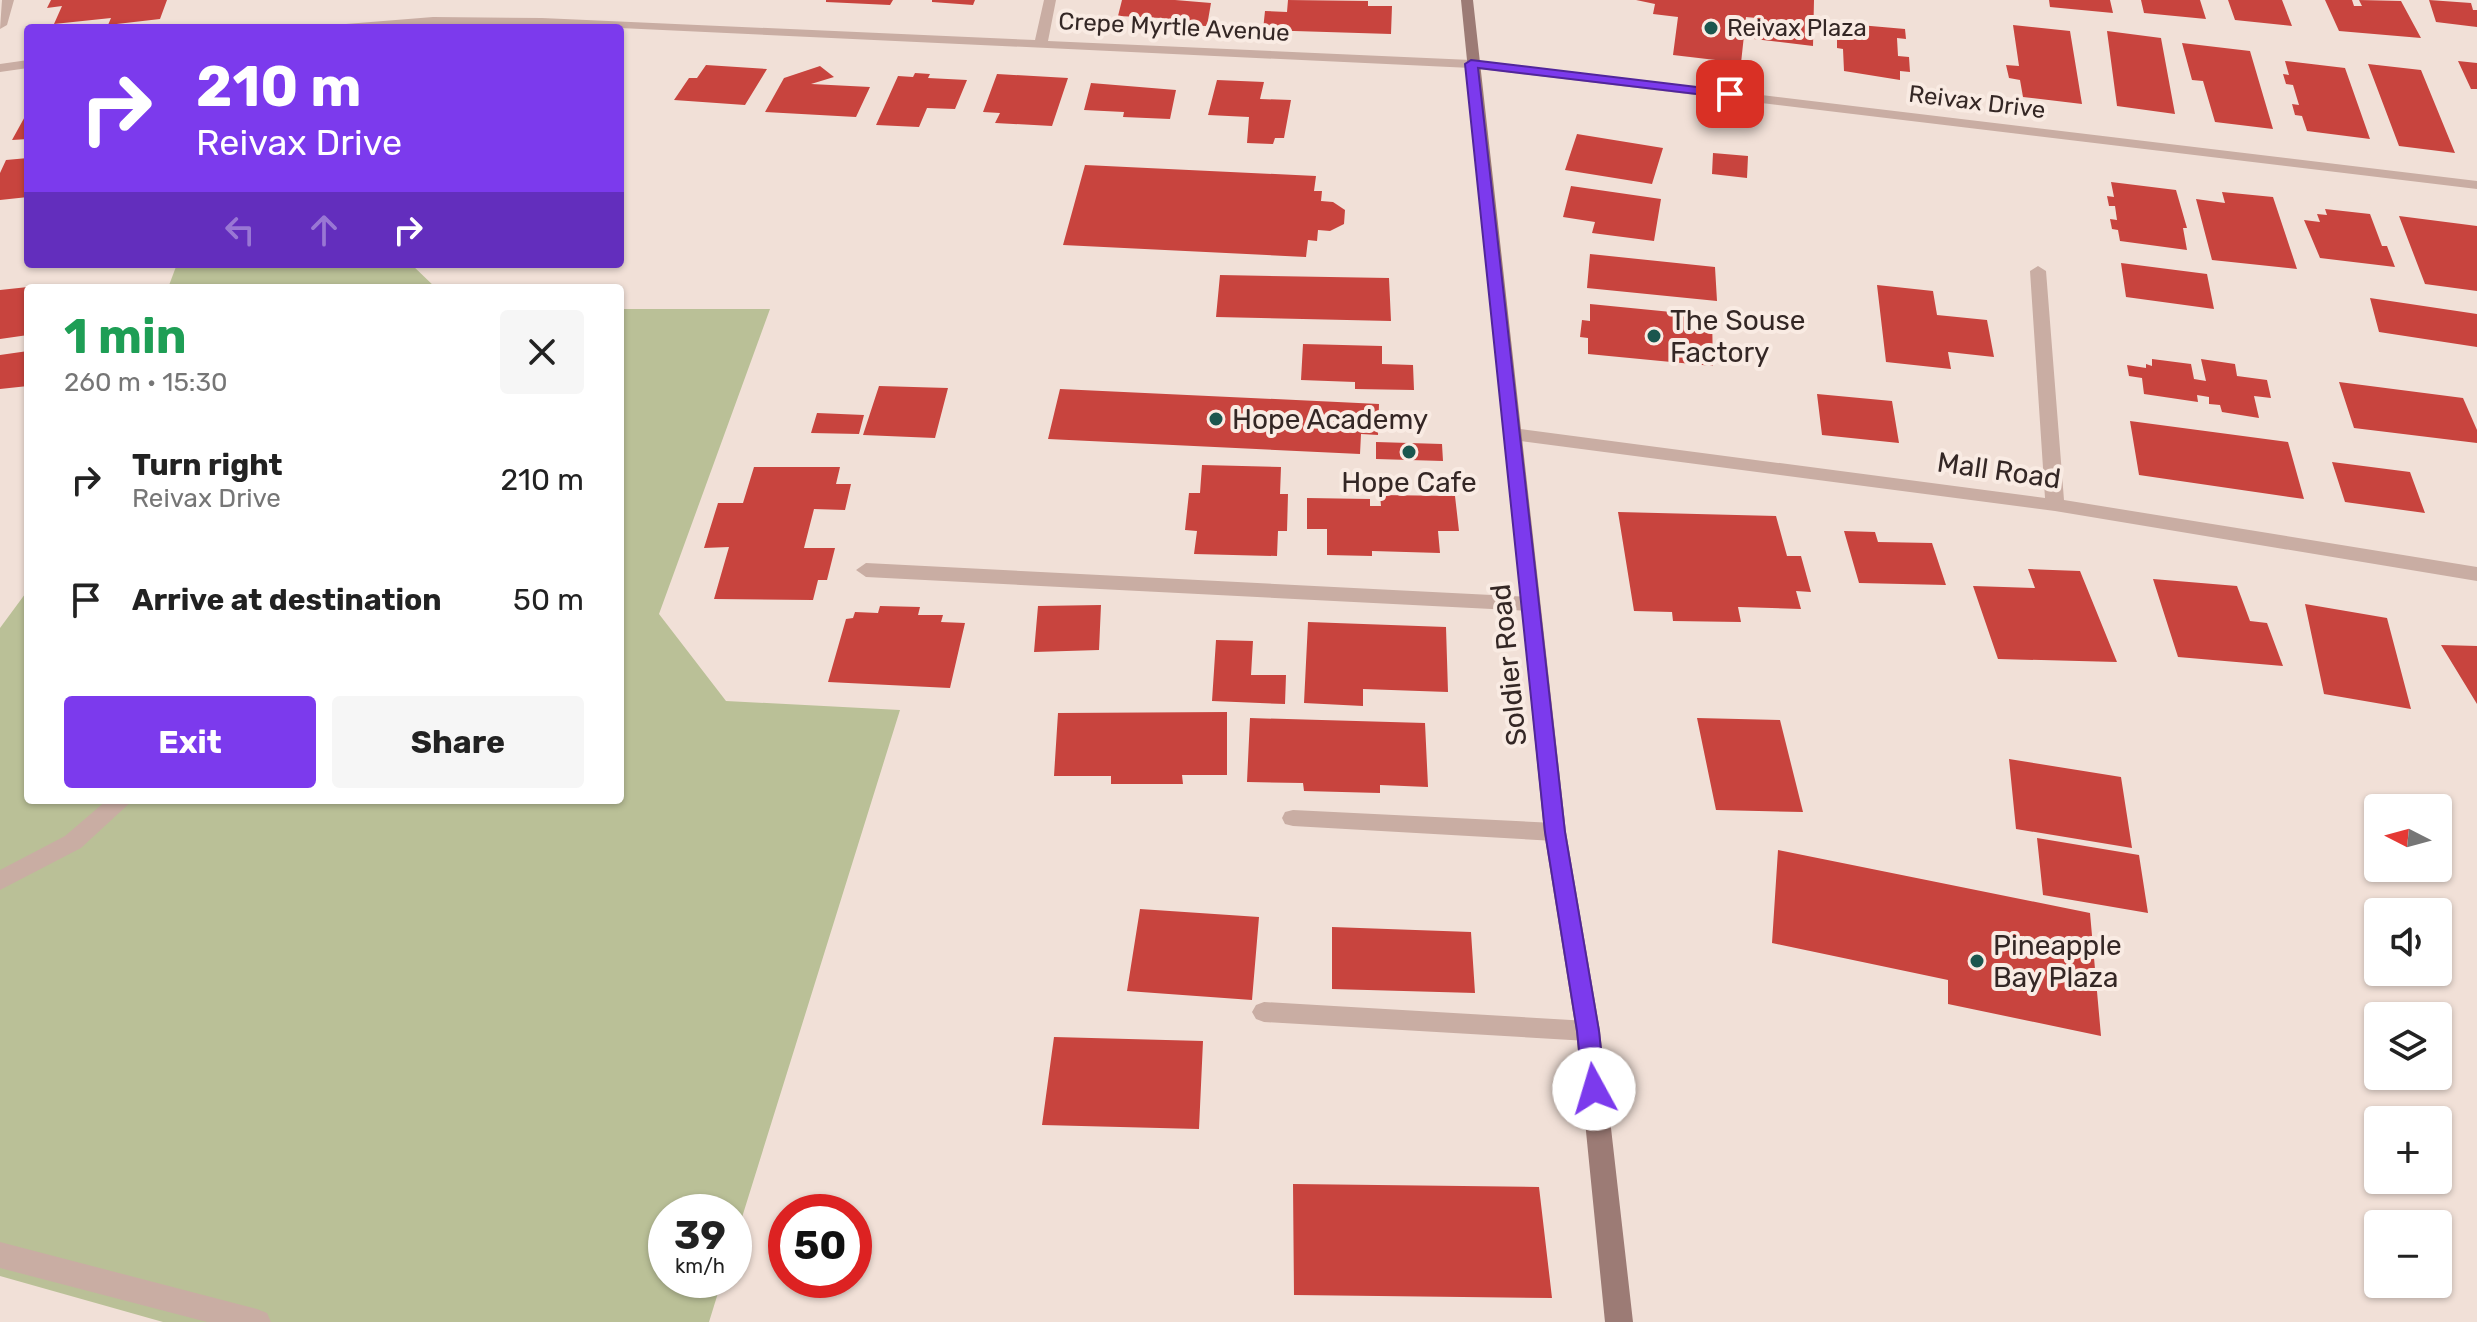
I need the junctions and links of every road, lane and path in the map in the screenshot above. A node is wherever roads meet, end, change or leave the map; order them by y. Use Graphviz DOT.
graph roads {
  1 [pos="8,0"];
  2 [pos="1050,0"];
  3 [pos="1467,0"];
  4 [pos="396,24"];
  5 [pos="590,24"];
  6 [pos="0,25"];
  7 [pos="624,25"];
  8 [pos="1041,43"];
  9 [pos="1471,64"];
  10 [pos="24,65"];
  11 [pos="0,68"];
  12 [pos="2477,185"];
  13 [pos="2038,271"];
  14 [pos="1513,434"];
  15 [pos="2055,505"];
  16 [pos="866,570"];
  17 [pos="2477,574"];
  18 [pos="1529,604"];
  19 [pos="117,804"];
  20 [pos="1293,818"];
  21 [pos="1555,832"];
  22 [pos="0,881"];
  23 [pos="1264,1012"];
  24 [pos="1588,1031"];
  25 [pos="0,1255"];
  26 [pos="257,1322"];
  27 [pos="1619,1322"];
  1 -- 6 [label="street"];
  2 -- 8 [label="street"];
  3 -- 9 [label="main road, Soldier Road"];
  4 -- 5 [label="street, Crepe Myrtle Avenue"];
  7 -- 8 [label="street, Crepe Myrtle Avenue"];
  8 -- 9 [label="street, Crepe Myrtle Avenue"];
  9 -- 12 [label="street, Reivax Drive"];
  9 -- 14 [label="main road, Soldier Road"];
  10 -- 11 [label="street"];
  13 -- 15 [label="street"];
  14 -- 15 [label="street, Mall Road"];
  14 -- 18 [label="main road, Soldier Road"];
  15 -- 17 [label="street, Mall Road"];
  16 -- 18 [label="street"];
  18 -- 21 [label="main road, Soldier Road"];
  19 -- 22 [label="street"];
  20 -- 21 [label="street"];
  21 -- 24 [label="main road, Soldier Road"];
  23 -- 24 [label="street"];
  24 -- 27 [label="main road, Soldier Road"];
  25 -- 26 [label="street"];
}
